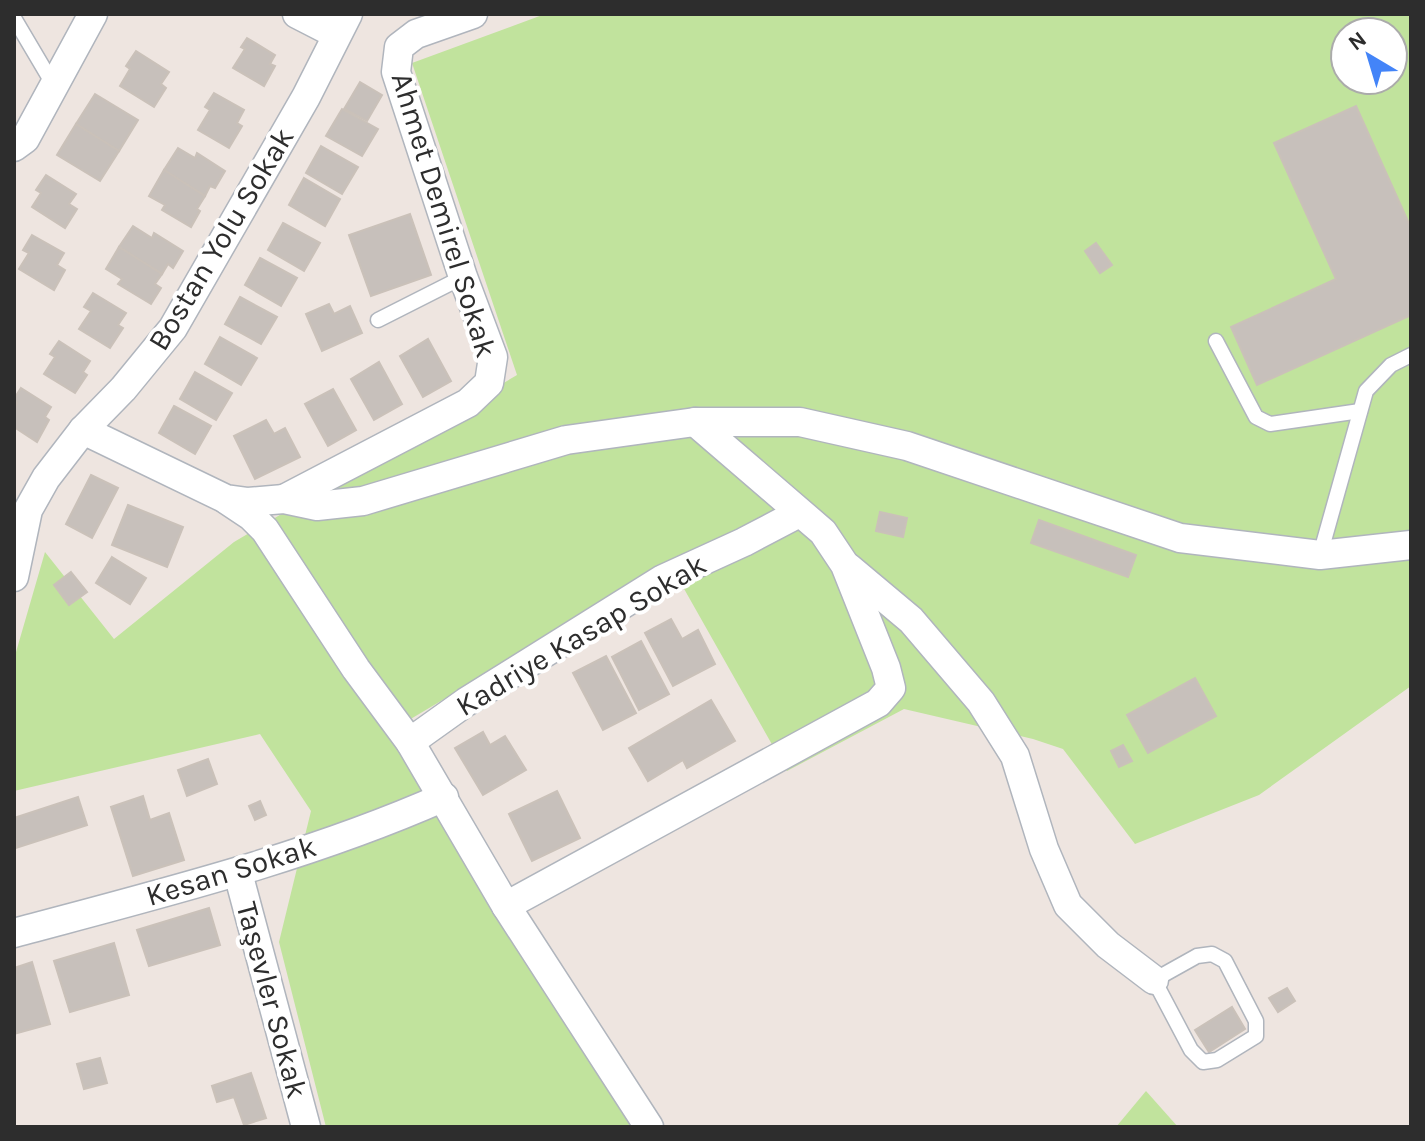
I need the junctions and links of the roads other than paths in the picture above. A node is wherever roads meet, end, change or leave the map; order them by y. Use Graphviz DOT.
graph roads {
  1 [pos="93,14"];
  2 [pos="297,14"];
  3 [pos="473,14"];
  4 [pos="14,18"];
  5 [pos="342,24"];
  6 [pos="53,84"];
  7 [pos="14,147"];
  8 [pos="463,277"];
  9 [pos="378,320"];
  10 [pos="1216,341"];
  11 [pos="1411,355"];
  12 [pos="1360,411"];
  13 [pos="695,422"];
  14 [pos="83,430"];
  15 [pos="226,499"];
  16 [pos="284,499"];
  17 [pos="799,513"];
  18 [pos="1411,545"];
  19 [pos="1320,555"];
  20 [pos="845,565"];
  21 [pos="14,577"];
  22 [pos="410,742"];
  23 [pos="444,797"];
  24 [pos="238,873"];
  25 [pos="506,906"];
  26 [pos="14,933"];
  27 [pos="1154,980"];
  28 [pos="306,1127"];
  29 [pos="649,1127"];
  1 -- 6 [label="street"];
  2 -- 5 [label="street"];
  3 -- 8 [label="street, Ahmet Demirel Sokak"];
  4 -- 6 [label="lane"];
  5 -- 14 [label="street, Bostan Yolu Sokak"];
  6 -- 7 [label="street"];
  8 -- 9 [label="lane"];
  8 -- 16 [label="street, Ahmet Demirel Sokak"];
  10 -- 12 [label="lane"];
  11 -- 12 [label="lane"];
  12 -- 19 [label="lane"];
  13 -- 16 [label="street"];
  13 -- 17 [label="street"];
  13 -- 19 [label="street"];
  14 -- 15 [label="street"];
  14 -- 21 [label="street, Bostan Yolu Sokak"];
  15 -- 16 [label="street"];
  15 -- 22 [label="street"];
  17 -- 20 [label="street"];
  17 -- 22 [label="street, Kadriye Kasap Sokak"];
  18 -- 19 [label="street"];
  20 -- 25 [label="street"];
  20 -- 27 [label="street"];
  22 -- 23 [label="street"];
  23 -- 24 [label="street, Kesan Sokak"];
  23 -- 25 [label="street"];
  24 -- 26 [label="street, Kesan Sokak"];
  24 -- 28 [label="street, Taşevler Sokak"];
  25 -- 29 [label="street"];
  27 -- 27 [label="lane"];
}
